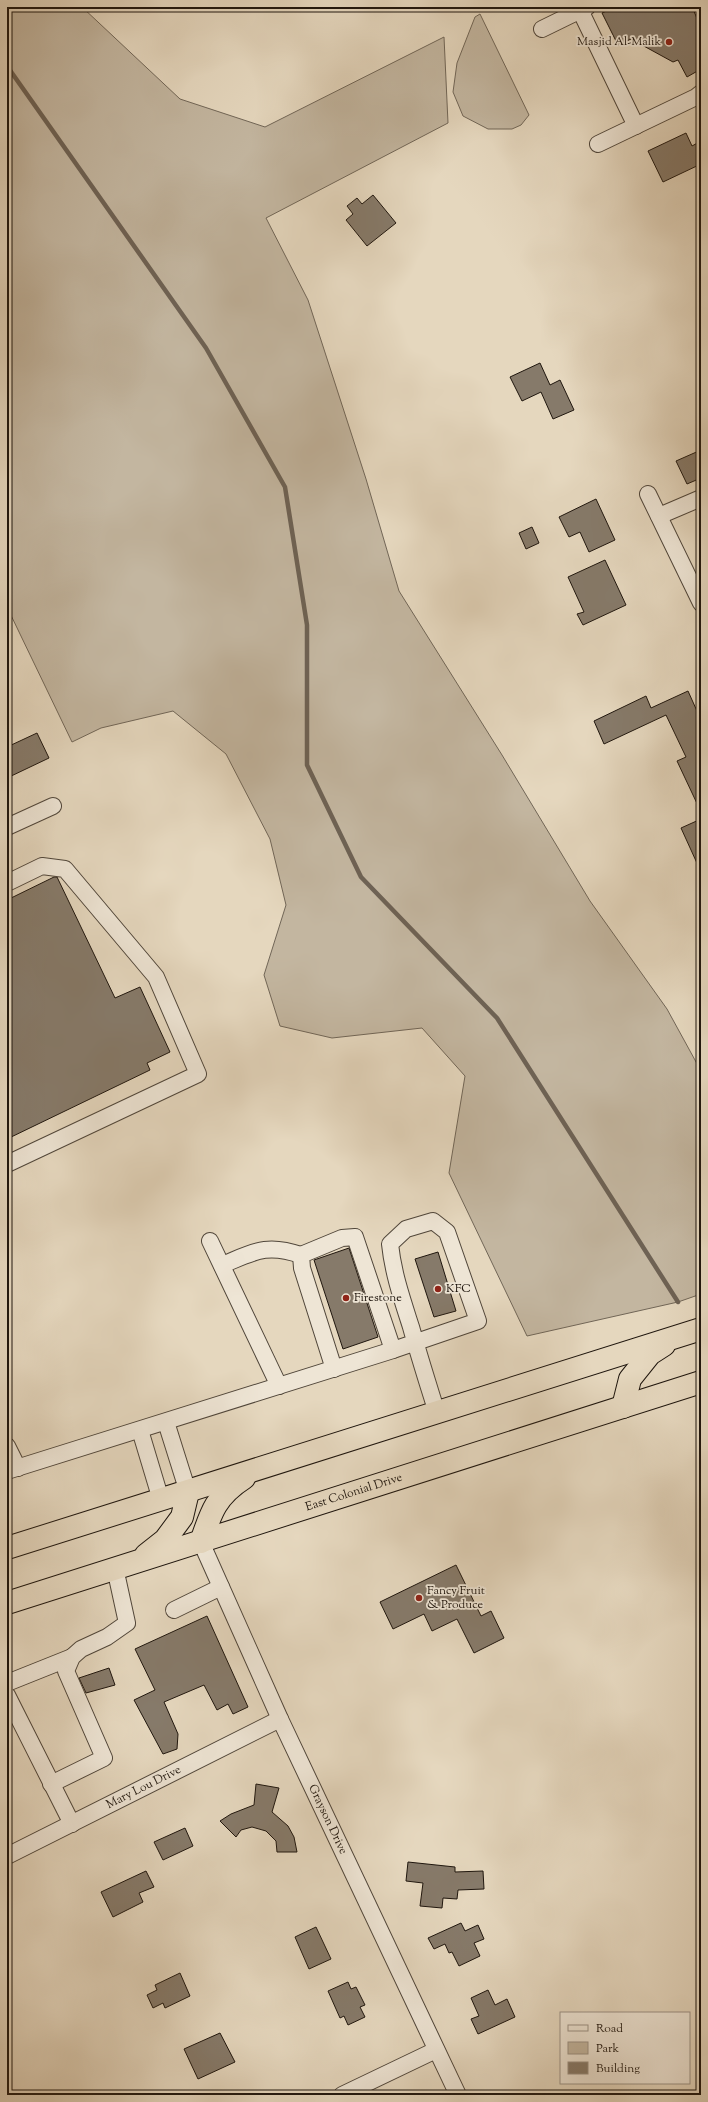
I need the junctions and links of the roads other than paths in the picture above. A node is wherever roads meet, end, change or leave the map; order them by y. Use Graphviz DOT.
graph roads {
  1 [pos="584,9"];
  2 [pos="542,29"];
  3 [pos="701,93"];
  4 [pos="636,126"];
  5 [pos="598,144"];
  6 [pos="648,494"];
  7 [pos="701,498"];
  8 [pos="659,516"];
  9 [pos="701,603"];
  10 [pos="53,806"];
  11 [pos="7,827"];
  12 [pos="7,883"];
  13 [pos="7,1164"];
  14 [pos="210,1241"];
  15 [pos="301,1255"];
  16 [pos="222,1265"];
  17 [pos="701,1329"];
  18 [pos="679,1336"];
  19 [pos="415,1343"];
  20 [pos="393,1350"];
  21 [pos="334,1369"];
  22 [pos="701,1382"];
  23 [pos="279,1386"];
  24 [pos="623,1407"];
  25 [pos="437,1413"];
  26 [pos="166,1422"];
  27 [pos="140,1430"];
  28 [pos="7,1446"];
  29 [pos="259,1469"];
  30 [pos="13,1470"];
  31 [pos="188,1492"];
  32 [pos="162,1500"];
  33 [pos="200,1542"];
  34 [pos="7,1548"];
  35 [pos="139,1561"];
  36 [pos="115,1568"];
  37 [pos="221,1588"];
  38 [pos="7,1603"];
  39 [pos="174,1610"];
  40 [pos="72,1657"];
  41 [pos="7,1683"];
  42 [pos="7,1695"];
  43 [pos="280,1719"];
  44 [pos="51,1784"];
  45 [pos="72,1824"];
  46 [pos="7,1856"];
  47 [pos="436,2050"];
  48 [pos="342,2095"];
  49 [pos="458,2095"];
  1 -- 2 [label="street"];
  1 -- 4 [label="street"];
  3 -- 4 [label="street"];
  4 -- 5 [label="street"];
  6 -- 8 [label="street"];
  7 -- 8 [label="street"];
  8 -- 9 [label="street"];
  10 -- 11 [label="street"];
  12 -- 13 [label="street"];
  14 -- 16 [label="street"];
  15 -- 16 [label="street"];
  15 -- 20 [label="street"];
  15 -- 21 [label="street"];
  16 -- 23 [label="street"];
  17 -- 18 [label="highway"];
  18 -- 24 [label="highway"];
  18 -- 25 [label="highway"];
  19 -- 19 [label="street"];
  19 -- 20 [label="street"];
  19 -- 25 [label="street"];
  20 -- 21 [label="street"];
  21 -- 23 [label="street"];
  22 -- 24 [label="highway, East Colonial Drive"];
  23 -- 26 [label="street"];
  24 -- 33 [label="highway, East Colonial Drive"];
  25 -- 29 [label="highway"];
  26 -- 27 [label="street"];
  26 -- 31 [label="street"];
  27 -- 30 [label="street"];
  27 -- 32 [label="street"];
  28 -- 30 [label="street"];
  29 -- 31 [label="highway"];
  29 -- 33 [label="highway"];
  31 -- 32 [label="highway"];
  31 -- 35 [label="highway"];
  32 -- 34 [label="highway"];
  33 -- 35 [label="highway, East Colonial Drive"];
  33 -- 37 [label="street, Grayson Drive"];
  35 -- 36 [label="highway, East Colonial Drive"];
  36 -- 38 [label="highway, East Colonial Drive"];
  36 -- 40 [label="street"];
  37 -- 39 [label="street"];
  37 -- 43 [label="street, Grayson Drive"];
  40 -- 41 [label="street"];
  40 -- 44 [label="street"];
  42 -- 44 [label="street"];
  43 -- 45 [label="street, Mary Lou Drive"];
  43 -- 47 [label="street, Grayson Drive"];
  44 -- 45 [label="street"];
  45 -- 46 [label="street, Mary Lou Drive"];
  47 -- 48 [label="street"];
  47 -- 49 [label="street, Grayson Drive"];
}
